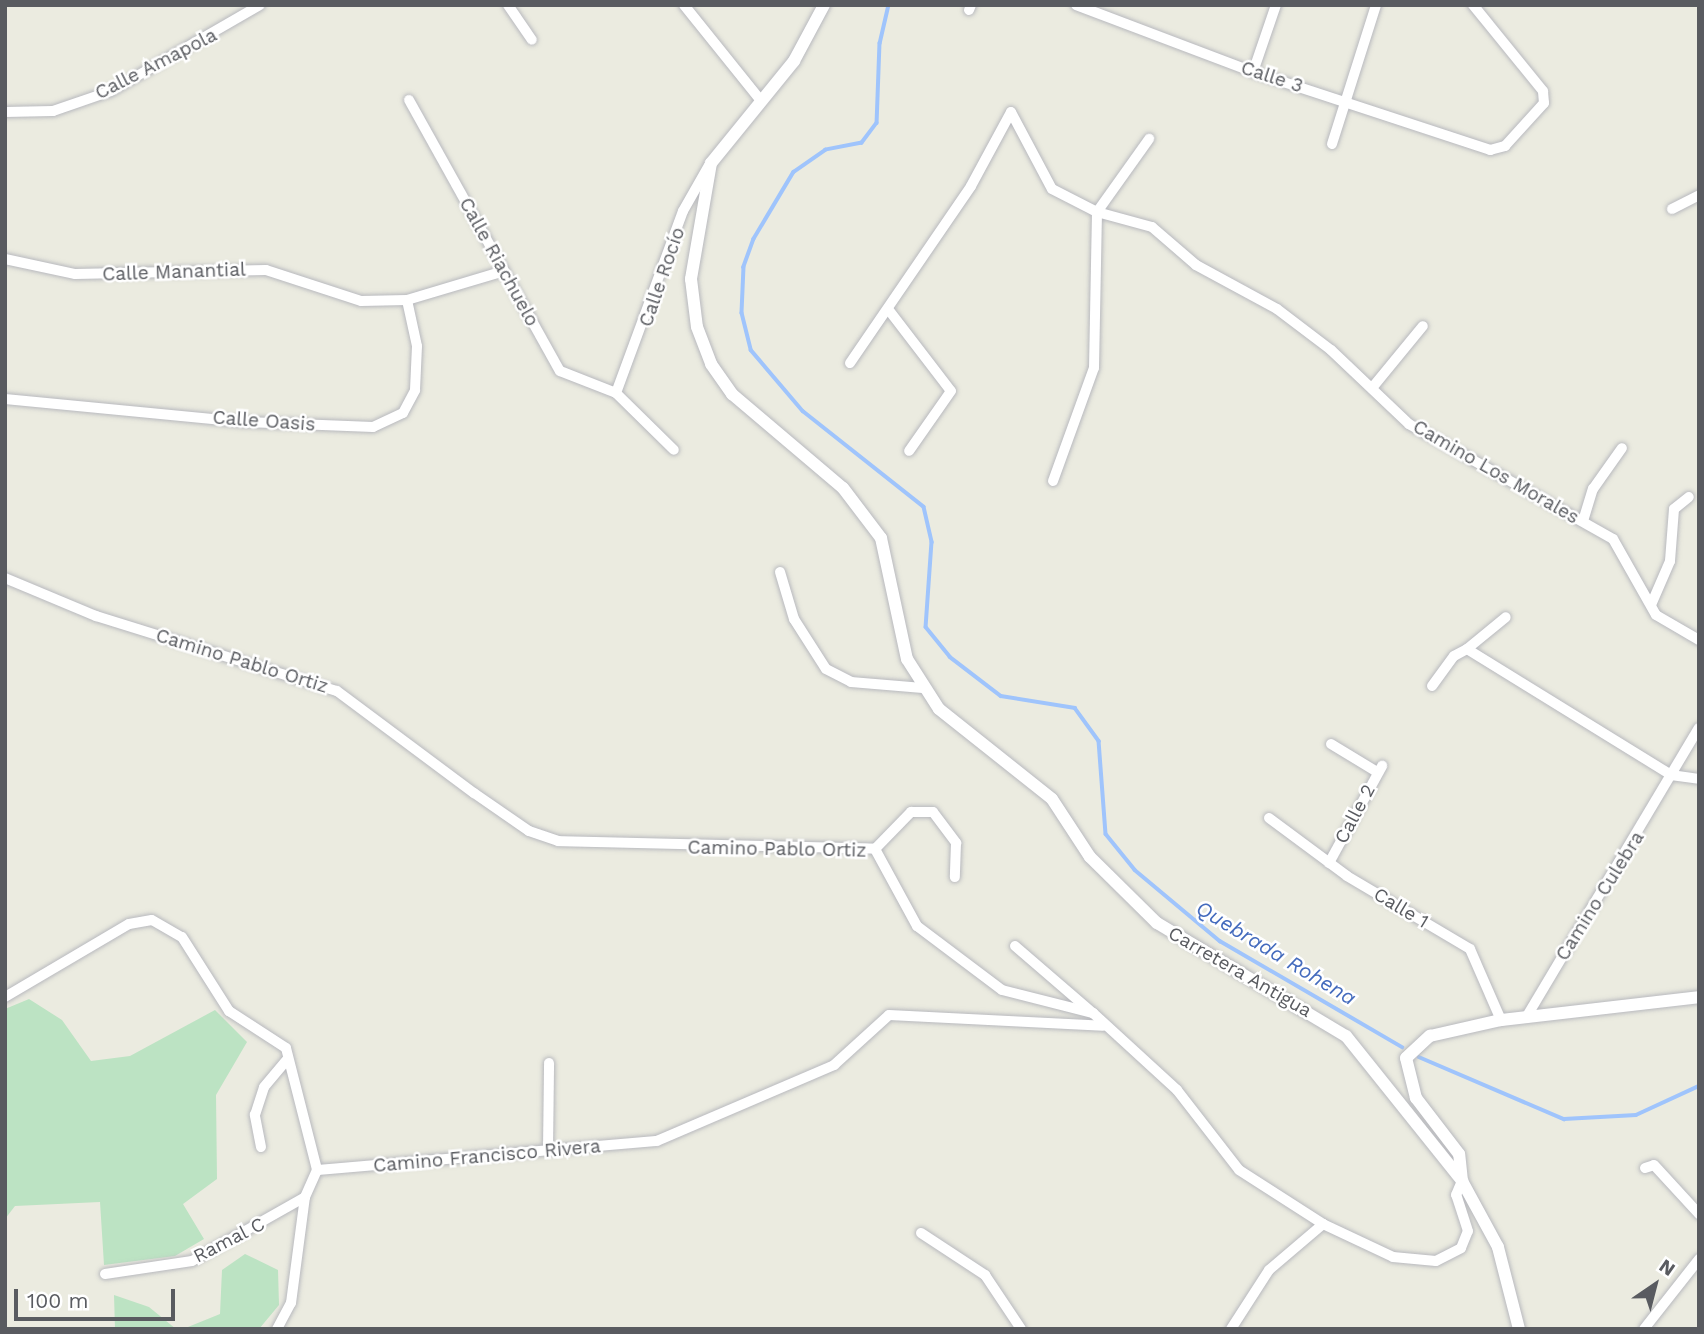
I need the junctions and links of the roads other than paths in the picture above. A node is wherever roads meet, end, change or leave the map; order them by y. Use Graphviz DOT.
graph roads {
  1 [pos="260,5"];
  2 [pos="508,5"];
  3 [pos="684,5"];
  4 [pos="824,5"];
  5 [pos="1076,5"];
  6 [pos="1276,5"];
  7 [pos="1376,5"];
  8 [pos="1473,5"];
  9 [pos="532,40"];
  10 [pos="1253,72"];
  11 [pos="409,100"];
  12 [pos="1344,100"];
  13 [pos="762,102"];
  14 [pos="5,111"];
  15 [pos="1149,139"];
  16 [pos="1332,144"];
  17 [pos="711,163"];
  18 [pos="1699,195"];
  19 [pos="1672,209"];
  20 [pos="1097,212"];
  21 [pos="5,258"];
  22 [pos="504,271"];
  23 [pos="407,300"];
  24 [pos="888,309"];
  25 [pos="1423,326"];
  26 [pos="850,363"];
  27 [pos="1372,388"];
  28 [pos="616,393"];
  29 [pos="5,399"];
  30 [pos="1622,449"];
  31 [pos="674,450"];
  32 [pos="909,451"];
  33 [pos="1053,481"];
  34 [pos="1689,497"];
  35 [pos="1583,522"];
  36 [pos="780,572"];
  37 [pos="5,578"];
  38 [pos="1651,605"];
  39 [pos="1506,617"];
  40 [pos="1699,639"];
  41 [pos="1467,649"];
  42 [pos="1432,686"];
  43 [pos="923,688"];
  44 [pos="1699,728"];
  45 [pos="1331,744"];
  46 [pos="1671,775"];
  47 [pos="1699,779"];
  48 [pos="1269,818"];
  49 [pos="874,849"];
  50 [pos="1329,863"];
  51 [pos="955,877"];
  52 [pos="1015,946"];
  53 [pos="5,997"];
  54 [pos="1699,997"];
  55 [pos="1093,1013"];
  56 [pos="1527,1016"];
  57 [pos="1501,1020"];
  58 [pos="1103,1026"];
  59 [pos="287,1060"];
  60 [pos="549,1063"];
  61 [pos="261,1147"];
  62 [pos="548,1150"];
  63 [pos="1645,1168"];
  64 [pos="317,1170"];
  65 [pos="1462,1181"];
  66 [pos="305,1197"];
  67 [pos="1699,1214"];
  68 [pos="1323,1224"];
  69 [pos="921,1233"];
  70 [pos="1699,1259"];
  71 [pos="105,1273"];
  72 [pos="276,1329"];
  73 [pos="1021,1329"];
  74 [pos="1231,1329"];
  75 [pos="1519,1329"];
  76 [pos="1644,1329"];
  1 -- 14 [label="street, Calle Amapola"];
  2 -- 9 [label="street"];
  3 -- 13 [label="street"];
  4 -- 13 [label="street"];
  5 -- 10 [label="street, Calle 3"];
  6 -- 10 [label="street"];
  7 -- 12 [label="street"];
  8 -- 12 [label="street, Calle 3"];
  10 -- 12 [label="street, Calle 3"];
  11 -- 22 [label="street, Calle Riachuelo"];
  12 -- 16 [label="street"];
  13 -- 17 [label="street"];
  15 -- 20 [label="street"];
  17 -- 28 [label="street, Calle Rocío"];
  17 -- 43 [label="street, Carretera Antigua"];
  18 -- 19 [label="street"];
  20 -- 24 [label="street, Camino Los Morales"];
  20 -- 27 [label="street, Camino Los Morales"];
  20 -- 33 [label="street"];
  21 -- 23 [label="street, Calle Manantial"];
  22 -- 23 [label="street, Calle Manantial"];
  22 -- 28 [label="street, Calle Riachuelo"];
  23 -- 29 [label="street, Calle Oasis"];
  24 -- 26 [label="street"];
  24 -- 32 [label="street"];
  25 -- 27 [label="street"];
  27 -- 35 [label="street, Camino Los Morales"];
  28 -- 31 [label="street"];
  30 -- 35 [label="street"];
  34 -- 38 [label="street"];
  35 -- 38 [label="street, Camino Los Morales"];
  36 -- 43 [label="street"];
  37 -- 49 [label="street, Camino Pablo Ortiz"];
  38 -- 40 [label="street, Camino Los Morales"];
  39 -- 41 [label="street"];
  41 -- 42 [label="street"];
  41 -- 46 [label="street"];
  43 -- 65 [label="street, Carretera Antigua"];
  44 -- 46 [label="street, Camino Culebra"];
  45 -- 50 [label="street, Calle 2"];
  46 -- 47 [label="street"];
  46 -- 56 [label="street, Camino Culebra"];
  48 -- 50 [label="street, Calle 1"];
  49 -- 51 [label="street"];
  49 -- 55 [label="street, Camino Pablo Ortiz"];
  50 -- 57 [label="street, Calle 1"];
  52 -- 55 [label="street"];
  53 -- 59 [label="street"];
  54 -- 56 [label="street"];
  55 -- 58 [label="street"];
  56 -- 57 [label="street"];
  57 -- 65 [label="street"];
  58 -- 62 [label="street, Camino Francisco Rivera"];
  58 -- 68 [label="street"];
  59 -- 61 [label="street"];
  59 -- 64 [label="street"];
  60 -- 62 [label="street"];
  62 -- 64 [label="street, Camino Francisco Rivera"];
  63 -- 67 [label="street"];
  64 -- 66 [label="street"];
  65 -- 68 [label="street"];
  65 -- 75 [label="street"];
  66 -- 71 [label="street, Ramal C"];
  66 -- 72 [label="street"];
  68 -- 74 [label="street"];
  69 -- 73 [label="street"];
  70 -- 76 [label="street"];
}
